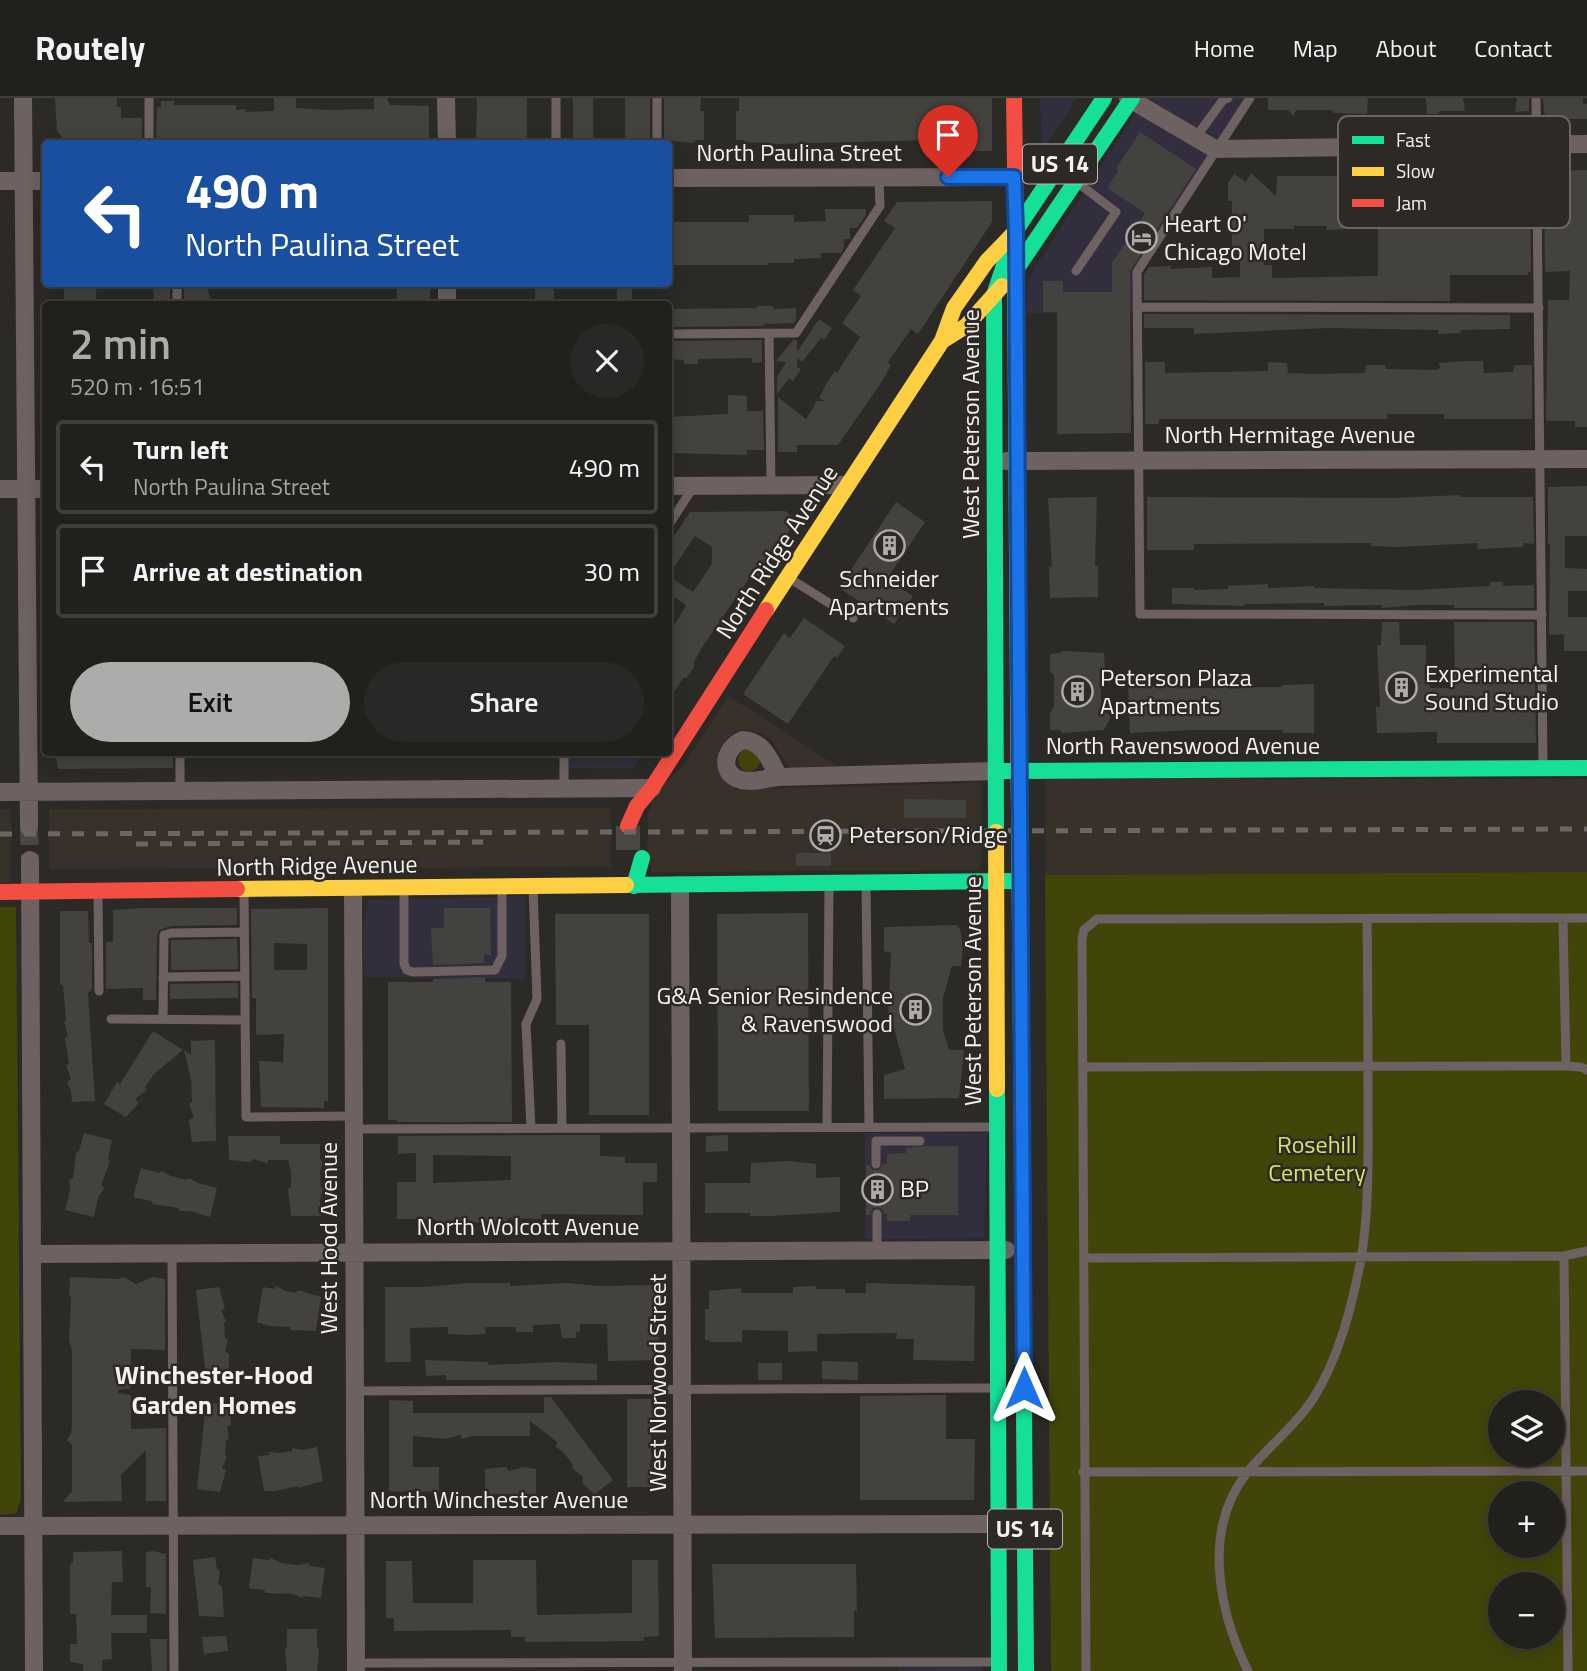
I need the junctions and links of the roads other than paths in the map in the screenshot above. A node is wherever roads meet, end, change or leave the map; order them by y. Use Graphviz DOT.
graph roads {
  1 [pos="23,98"];
  2 [pos="149,98"];
  3 [pos="446,98"];
  4 [pos="556,98"];
  5 [pos="657,98"];
  6 [pos="1014,98"];
  7 [pos="1104,98"];
  8 [pos="1130,98"];
  9 [pos="1250,98"];
  10 [pos="1536,98"];
  11 [pos="1224,99"];
  12 [pos="1536,116"];
  13 [pos="1196,137"];
  14 [pos="149,140"];
  15 [pos="447,140"];
  16 [pos="556,140"];
  17 [pos="657,140"];
  18 [pos="1338,147"];
  19 [pos="1215,149"];
  20 [pos="1014,177"];
  21 [pos="672,178"];
  22 [pos="879,178"];
  23 [pos="0,181"];
  24 [pos="24,181"];
  25 [pos="42,181"];
  26 [pos="1077,181"];
  27 [pos="1538,228"];
  28 [pos="1016,230"];
  29 [pos="1015,271"];
  30 [pos="1076,271"];
  31 [pos="994,295"];
  32 [pos="1137,307"];
  33 [pos="1539,307"];
  34 [pos="769,333"];
  35 [pos="672,334"];
  36 [pos="942,341"];
  37 [pos="1540,459"];
  38 [pos="1587,459"];
  39 [pos="1017,460"];
  40 [pos="1139,460"];
  41 [pos="994,461"];
  42 [pos="771,485"];
  43 [pos="846,485"];
  44 [pos="672,486"];
  45 [pos="694,486"];
  46 [pos="0,489"];
  47 [pos="27,489"];
  48 [pos="42,489"];
  49 [pos="672,521"];
  50 [pos="787,577"];
  51 [pos="1542,615"];
  52 [pos="853,618"];
  53 [pos="180,756"];
  54 [pos="564,756"];
  55 [pos="1587,768"];
  56 [pos="1544,769"];
  57 [pos="996,771"];
  58 [pos="1020,771"];
  59 [pos="779,777"];
  60 [pos="652,788"];
  61 [pos="564,789"];
  62 [pos="0,792"];
  63 [pos="29,792"];
  64 [pos="180,792"];
  65 [pos="635,826"];
  66 [pos="29,827"];
  67 [pos="635,858"];
  68 [pos="30,860"];
  69 [pos="1021,881"];
  70 [pos="995,882"];
  71 [pos="829,884"];
  72 [pos="866,884"];
  73 [pos="680,885"];
  74 [pos="634,886"];
  75 [pos="502,887"];
  76 [pos="533,887"];
  77 [pos="404,888"];
  78 [pos="353,889"];
  79 [pos="244,890"];
  80 [pos="98,891"];
  81 [pos="0,892"];
  82 [pos="30,892"];
  83 [pos="1587,918"];
  84 [pos="1367,919"];
  85 [pos="1563,919"];
  86 [pos="244,932"];
  87 [pos="245,976"];
  88 [pos="163,977"];
  89 [pos="99,991"];
  90 [pos="111,1019"];
  91 [pos="163,1019"];
  92 [pos="245,1020"];
  93 [pos="561,1044"];
  94 [pos="1566,1066"];
  95 [pos="1084,1067"];
  96 [pos="1368,1067"];
  97 [pos="1587,1070"];
  98 [pos="353,1122"];
  99 [pos="827,1127"];
  100 [pos="869,1127"];
  101 [pos="996,1127"];
  102 [pos="531,1128"];
  103 [pos="562,1128"];
  104 [pos="681,1128"];
  105 [pos="920,1141"];
  106 [pos="876,1164"];
  107 [pos="877,1214"];
  108 [pos="877,1250"];
  109 [pos="997,1250"];
  110 [pos="1024,1250"];
  111 [pos="682,1251"];
  112 [pos="1587,1251"];
  113 [pos="172,1253"];
  114 [pos="354,1253"];
  115 [pos="32,1254"];
  116 [pos="1362,1256"];
  117 [pos="1564,1256"];
  118 [pos="1084,1258"];
  119 [pos="998,1388"];
  120 [pos="1024,1388"];
  121 [pos="682,1389"];
  122 [pos="354,1391"];
  123 [pos="1567,1471"];
  124 [pos="1587,1471"];
  125 [pos="1083,1472"];
  126 [pos="1247,1472"];
  127 [pos="683,1524"];
  128 [pos="998,1524"];
  129 [pos="355,1525"];
  130 [pos="0,1526"];
  131 [pos="34,1526"];
  132 [pos="173,1526"];
  133 [pos="999,1666"];
  134 [pos="356,1667"];
  135 [pos="475,1667"];
  136 [pos="683,1667"];
  137 [pos="34,1671"];
  138 [pos="173,1671"];
  139 [pos="1026,1671"];
  140 [pos="1086,1671"];
  141 [pos="1248,1671"];
  142 [pos="1568,1671"];
  1 -- 24 [label="street"];
  2 -- 14 [label="lane"];
  3 -- 15 [label="street"];
  4 -- 16 [label="lane"];
  5 -- 17 [label="lane"];
  6 -- 20 [label="main road, West Peterson Avenue"];
  7 -- 28 [label="main road, North Ridge Avenue / US 14"];
  8 -- 13 [label="street"];
  8 -- 26 [label="main road, North Ridge Avenue / US 14"];
  9 -- 19 [label="lane"];
  10 -- 12 [label="lane"];
  11 -- 13 [label="lane"];
  13 -- 19 [label="street"];
  18 -- 19 [label="street"];
  19 -- 32 [label="lane"];
  20 -- 22 [label="street, North Paulina Street"];
  20 -- 28 [label="main road, West Peterson Avenue"];
  21 -- 22 [label="street, North Paulina Street"];
  22 -- 34 [label="lane"];
  23 -- 24 [label="street"];
  24 -- 25 [label="street"];
  24 -- 47 [label="street"];
  26 -- 29 [label="main road, North Ridge Avenue / US 14"];
  26 -- 30 [label="lane"];
  27 -- 33 [label="lane"];
  28 -- 29 [label="main road, West Peterson Avenue"];
  28 -- 31 [label="main road, West Peterson Avenue / US 14"];
  28 -- 36 [label="main road, North Ridge Avenue"];
  29 -- 31 [label="main road, North Ridge Avenue"];
  29 -- 39 [label="main road, West Peterson Avenue / US 14"];
  31 -- 36 [label="main road, North Ridge Avenue"];
  31 -- 41 [label="main road, West Peterson Avenue / US 14"];
  32 -- 33 [label="lane"];
  32 -- 40 [label="lane"];
  33 -- 37 [label="lane"];
  34 -- 35 [label="lane"];
  34 -- 42 [label="lane"];
  36 -- 43 [label="main road, North Ridge Avenue"];
  37 -- 38 [label="street, North Hermitage Avenue"];
  37 -- 40 [label="street, North Hermitage Avenue"];
  37 -- 51 [label="lane"];
  39 -- 40 [label="street, North Hermitage Avenue"];
  39 -- 41 [label="street, North Hermitage Avenue"];
  39 -- 58 [label="main road, West Peterson Avenue / US 14"];
  40 -- 51 [label="lane"];
  41 -- 57 [label="main road, West Peterson Avenue / US 14"];
  42 -- 43 [label="street"];
  42 -- 45 [label="street"];
  43 -- 50 [label="main road, North Ridge Avenue"];
  44 -- 45 [label="street"];
  45 -- 49 [label="lane"];
  46 -- 47 [label="street"];
  47 -- 48 [label="street"];
  47 -- 63 [label="street"];
  50 -- 52 [label="lane"];
  50 -- 60 [label="main road, North Ridge Avenue"];
  51 -- 56 [label="lane"];
  53 -- 64 [label="lane"];
  54 -- 61 [label="lane"];
  55 -- 56 [label="main road, North Ravenswood Avenue"];
  56 -- 58 [label="main road, North Ravenswood Avenue"];
  57 -- 58 [label="main road, North Ravenswood Avenue"];
  57 -- 59 [label="street, North Ravenswood Avenue"];
  57 -- 70 [label="main road, West Peterson Avenue / US 14"];
  58 -- 69 [label="main road, West Peterson Avenue / US 14"];
  60 -- 61 [label="street"];
  60 -- 65 [label="main road, North Ridge Avenue"];
  61 -- 64 [label="street"];
  62 -- 63 [label="street"];
  63 -- 64 [label="street"];
  63 -- 66 [label="street"];
  67 -- 74 [label="main road"];
  68 -- 82 [label="street"];
  69 -- 70 [label="main road"];
  69 -- 110 [label="main road, West Peterson Avenue / US 14"];
  70 -- 72 [label="main road"];
  70 -- 101 [label="main road, West Peterson Avenue / US 14"];
  71 -- 72 [label="main road"];
  71 -- 73 [label="main road"];
  71 -- 99 [label="lane"];
  72 -- 100 [label="lane"];
  73 -- 74 [label="main road"];
  73 -- 104 [label="street, West Norwood Street"];
  74 -- 76 [label="main road, North Ridge Avenue"];
  75 -- 76 [label="main road, North Ridge Avenue"];
  75 -- 77 [label="main road, North Ridge Avenue"];
  75 -- 77 [label="lane"];
  76 -- 102 [label="lane"];
  77 -- 78 [label="main road, North Ridge Avenue"];
  78 -- 79 [label="main road, North Ridge Avenue"];
  78 -- 98 [label="street, West Hood Avenue"];
  79 -- 80 [label="main road, North Ridge Avenue"];
  79 -- 86 [label="lane"];
  80 -- 82 [label="main road, North Ridge Avenue"];
  80 -- 89 [label="lane"];
  81 -- 82 [label="main road, North Ridge Avenue"];
  82 -- 115 [label="street"];
  83 -- 85 [label="lane"];
  84 -- 85 [label="lane"];
  84 -- 95 [label="lane"];
  84 -- 96 [label="lane"];
  85 -- 94 [label="lane"];
  86 -- 87 [label="lane"];
  86 -- 88 [label="lane"];
  87 -- 88 [label="lane"];
  87 -- 92 [label="lane"];
  88 -- 91 [label="lane"];
  90 -- 91 [label="lane"];
  91 -- 92 [label="lane"];
  92 -- 98 [label="lane"];
  93 -- 103 [label="lane"];
  94 -- 96 [label="lane"];
  94 -- 97 [label="lane"];
  95 -- 96 [label="lane"];
  95 -- 118 [label="lane"];
  96 -- 116 [label="lane"];
  98 -- 102 [label="lane"];
  98 -- 114 [label="street, West Hood Avenue"];
  99 -- 100 [label="lane"];
  99 -- 104 [label="lane"];
  100 -- 101 [label="lane"];
  101 -- 109 [label="main road, West Peterson Avenue / US 14"];
  102 -- 103 [label="lane"];
  103 -- 104 [label="lane"];
  104 -- 111 [label="street, West Norwood Street"];
  105 -- 106 [label="lane"];
  107 -- 108 [label="lane"];
  108 -- 109 [label="street, North Wolcott Avenue"];
  108 -- 111 [label="street, North Wolcott Avenue"];
  109 -- 110 [label="street, North Wolcott Avenue"];
  109 -- 119 [label="main road, West Peterson Avenue / US 14"];
  110 -- 120 [label="main road, West Peterson Avenue / US 14"];
  111 -- 114 [label="street, North Wolcott Avenue"];
  111 -- 121 [label="street, West Norwood Street"];
  112 -- 117 [label="lane"];
  113 -- 114 [label="street, North Wolcott Avenue"];
  113 -- 115 [label="street, North Wolcott Avenue"];
  113 -- 132 [label="lane"];
  114 -- 122 [label="street, West Hood Avenue"];
  115 -- 131 [label="street"];
  116 -- 117 [label="lane"];
  116 -- 118 [label="lane"];
  116 -- 126 [label="lane"];
  117 -- 123 [label="lane"];
  118 -- 125 [label="lane"];
  119 -- 120 [label="lane"];
  119 -- 121 [label="lane"];
  119 -- 128 [label="main road, West Peterson Avenue / US 14"];
  120 -- 139 [label="main road, West Peterson Avenue / US 14"];
  121 -- 122 [label="lane"];
  121 -- 127 [label="street, West Norwood Street"];
  122 -- 129 [label="street, West Hood Avenue"];
  123 -- 124 [label="lane"];
  123 -- 126 [label="lane"];
  123 -- 142 [label="lane"];
  125 -- 126 [label="lane"];
  125 -- 140 [label="lane"];
  126 -- 141 [label="lane"];
  127 -- 128 [label="street, North Winchester Avenue"];
  127 -- 129 [label="street, North Winchester Avenue"];
  127 -- 136 [label="street, West Norwood Street"];
  128 -- 133 [label="main road, West Peterson Avenue / US 14"];
  129 -- 132 [label="street, North Winchester Avenue"];
  129 -- 134 [label="street, West Hood Avenue"];
  130 -- 131 [label="street, North Winchester Avenue"];
  131 -- 132 [label="street, North Winchester Avenue"];
  131 -- 137 [label="street"];
  132 -- 138 [label="lane"];
  133 -- 136 [label="lane"];
  134 -- 135 [label="lane"];
  135 -- 136 [label="lane"];
}
